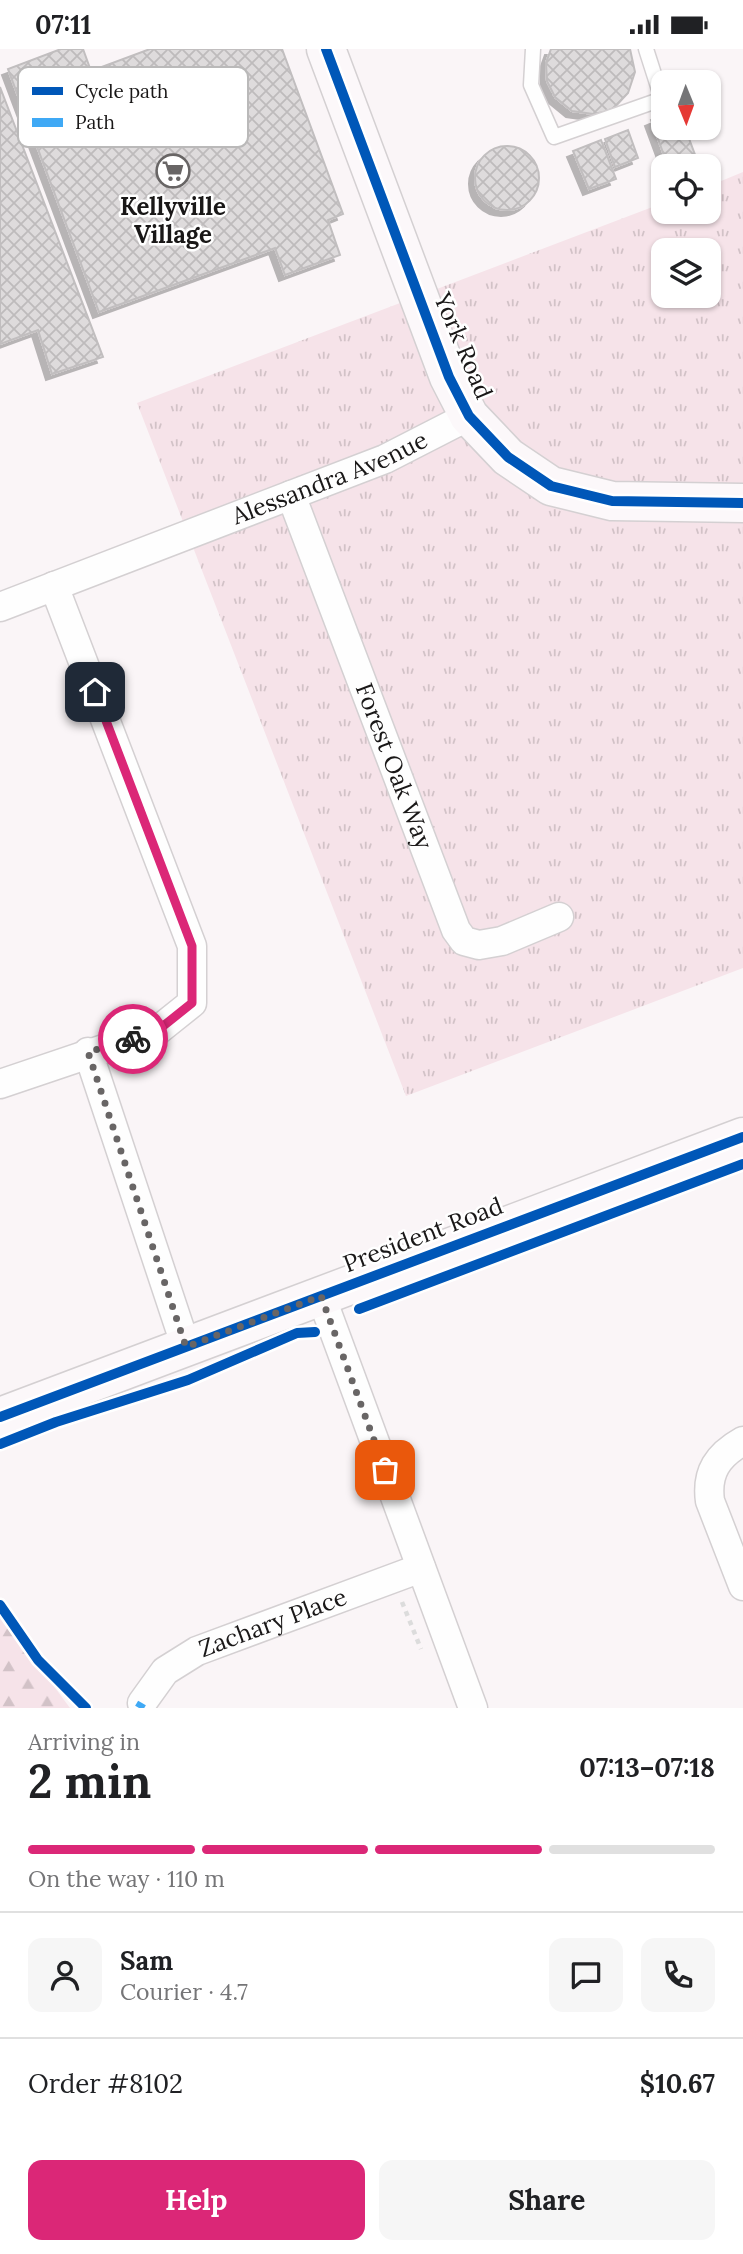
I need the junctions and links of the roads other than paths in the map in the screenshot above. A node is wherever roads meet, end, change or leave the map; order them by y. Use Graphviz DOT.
graph roads {
  1 [pos="326,49"];
  2 [pos="533,49"];
  3 [pos="646,49"];
  4 [pos="469,416"];
  5 [pos="290,495"];
  6 [pos="743,503"];
  7 [pos="54,586"];
  8 [pos="0,607"];
  9 [pos="559,917"];
  10 [pos="88,1052"];
  11 [pos="0,1084"];
  12 [pos="743,1137"];
  13 [pos="321,1296"];
  14 [pos="186,1347"];
  15 [pos="0,1417"];
  16 [pos="743,1441"];
  17 [pos="421,1568"];
  18 [pos="743,1586"];
  19 [pos="142,1703"];
  20 [pos="473,1708"];
  1 -- 4 [label="street, York Road"];
  2 -- 3 [label="lane"];
  4 -- 5 [label="street, Alessandra Avenue"];
  4 -- 6 [label="street, York Road"];
  5 -- 7 [label="street, Alessandra Avenue"];
  5 -- 9 [label="street, Forest Oak Way"];
  7 -- 8 [label="street, Alessandra Avenue"];
  7 -- 10 [label="street"];
  10 -- 11 [label="street"];
  10 -- 14 [label="street"];
  12 -- 13 [label="street, President Road"];
  13 -- 14 [label="street, President Road"];
  13 -- 17 [label="street"];
  14 -- 15 [label="street, President Road"];
  16 -- 18 [label="street"];
  17 -- 19 [label="street, Zachary Place"];
  17 -- 20 [label="street"];
}
